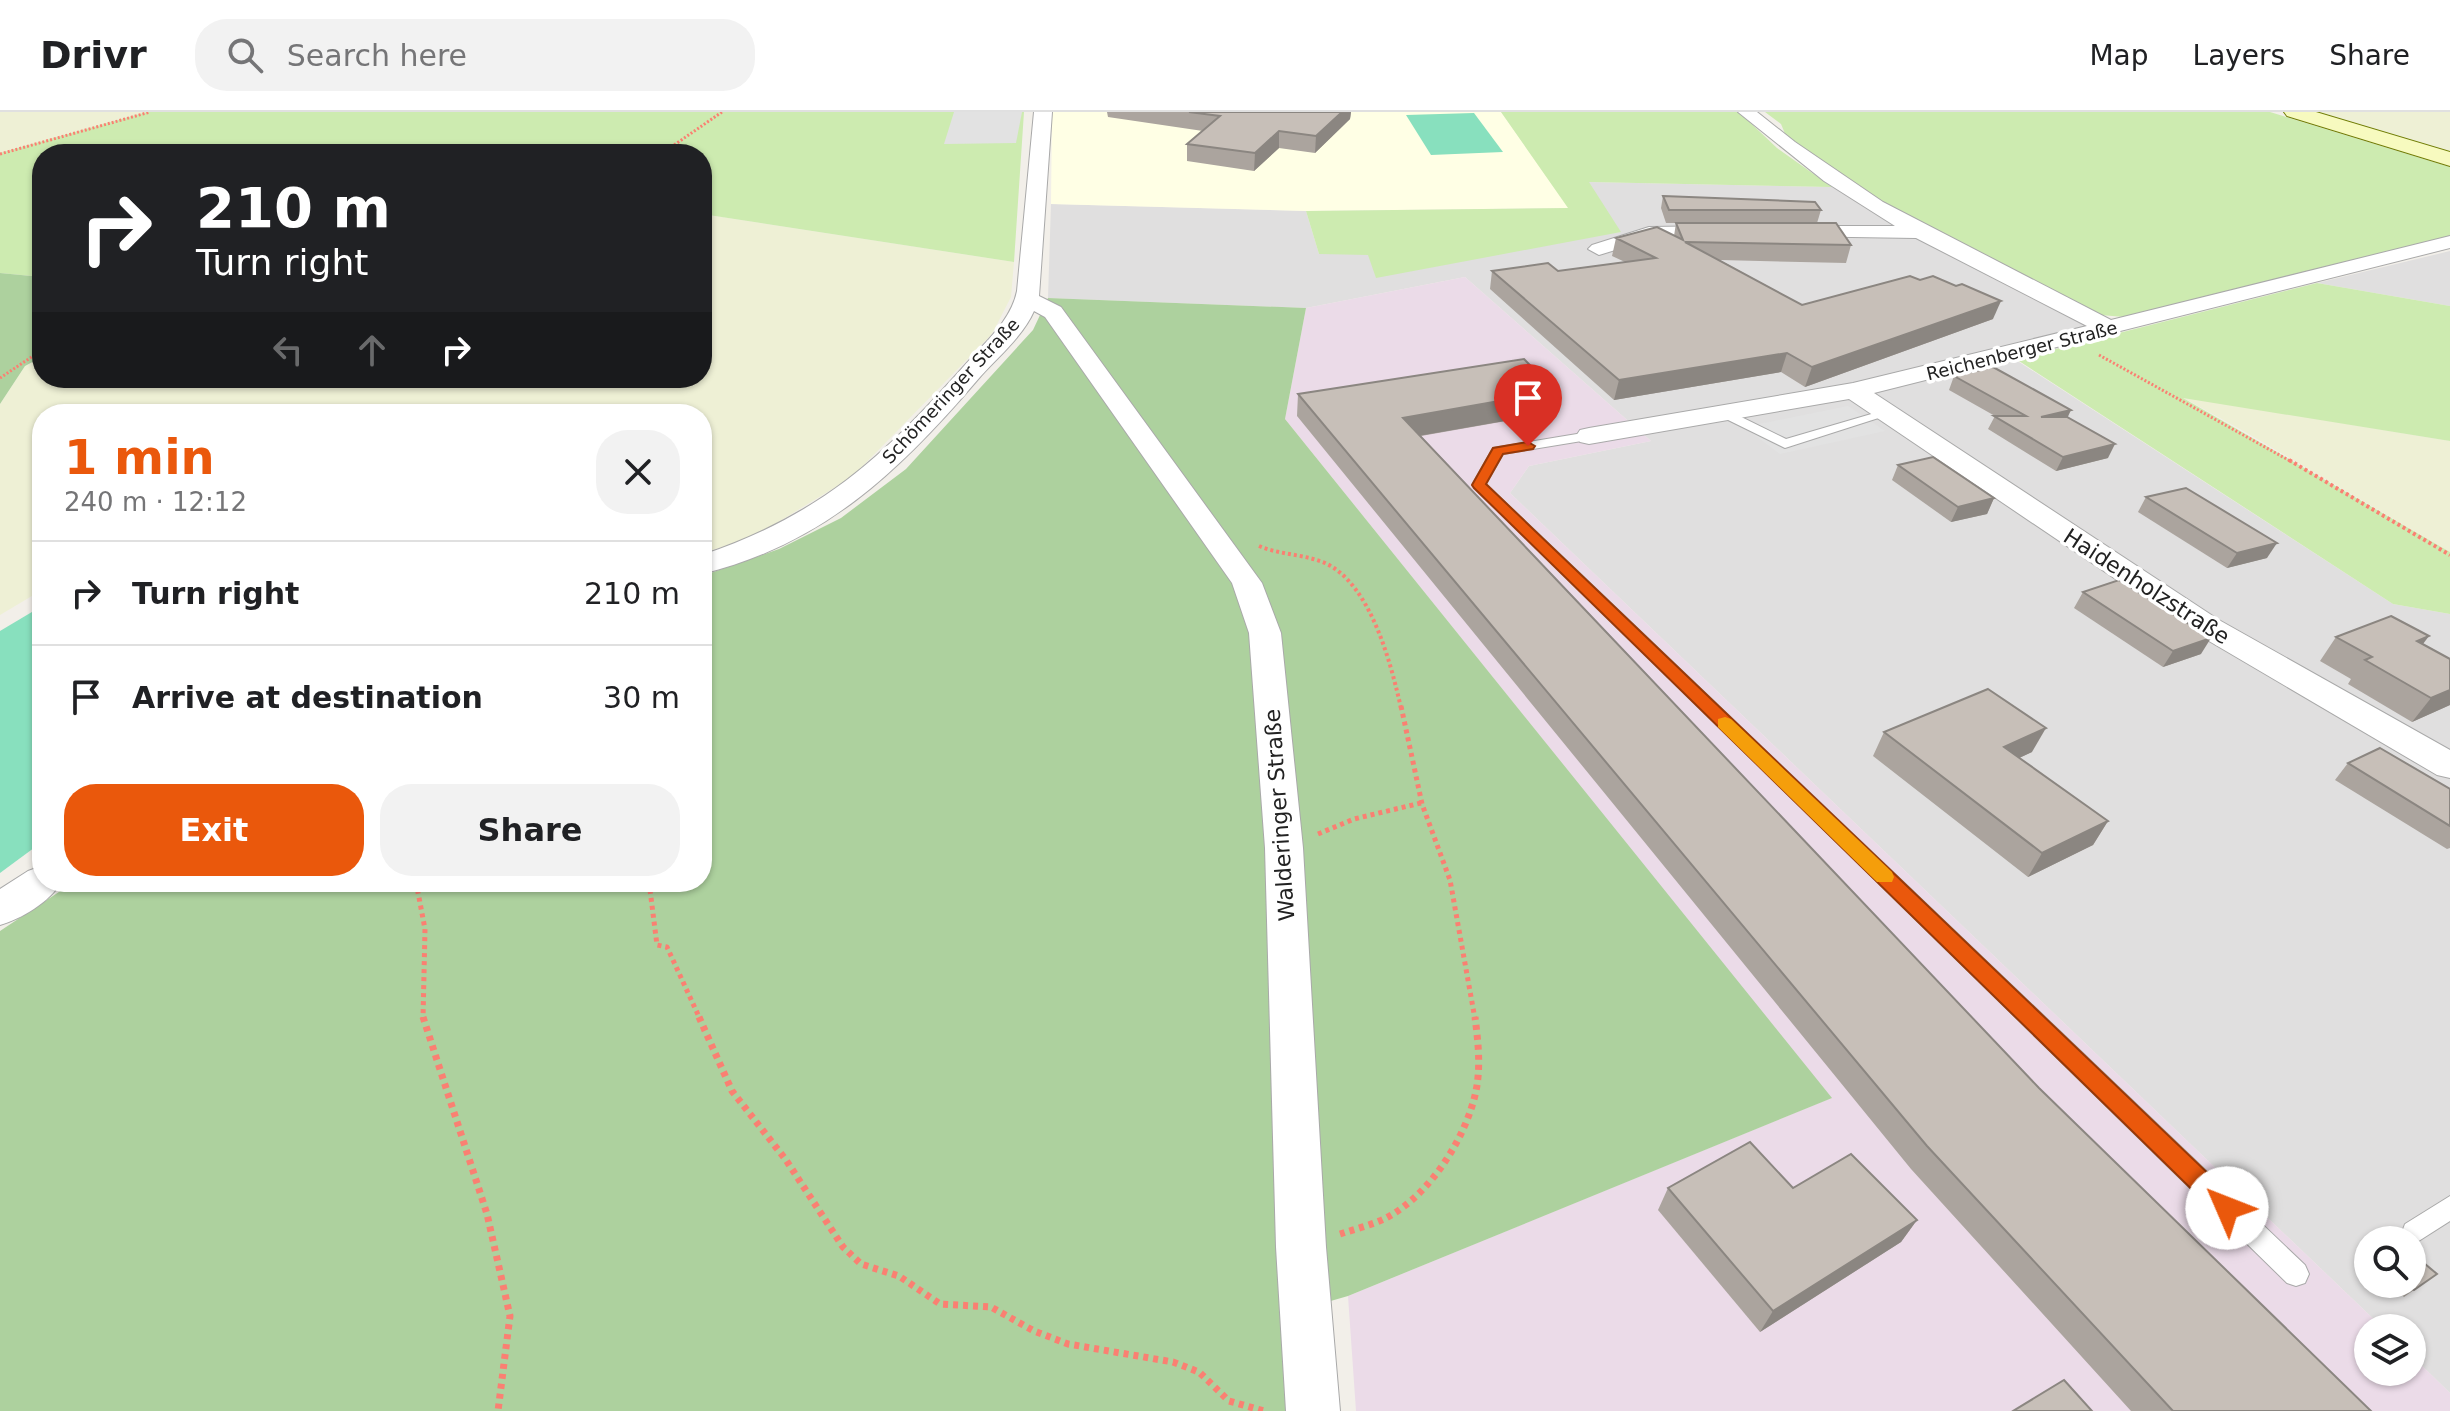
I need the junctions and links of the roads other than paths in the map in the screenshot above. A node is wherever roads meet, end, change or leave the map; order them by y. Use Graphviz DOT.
graph roads {
  1 [pos="1043,112"];
  2 [pos="1747,112"];
  3 [pos="2294,112"];
  4 [pos="2450,159"];
  5 [pos="1743,232"];
  6 [pos="1775,232"];
  7 [pos="1918,232"];
  8 [pos="2450,242"];
  9 [pos="1599,249"];
  10 [pos="2422,249"];
  11 [pos="2450,258"];
  12 [pos="1029,300"];
  13 [pos="2112,329"];
  14 [pos="1853,391"];
  15 [pos="1725,413"];
  16 [pos="1885,414"];
  17 [pos="1589,436"];
  18 [pos="712,561"];
  19 [pos="2450,766"];
  20 [pos="32,888"];
  21 [pos="0,910"];
  22 [pos="2450,1207"];
  23 [pos="2423,1226"];
  24 [pos="2296,1274"];
  25 [pos="1313,1411"];
  1 -- 12 [label="street, Schömeringer Straße"];
  2 -- 7 [label="street"];
  3 -- 4 [label="main road"];
  5 -- 9 [label="street"];
  6 -- 7 [label="street"];
  7 -- 13 [label="street"];
  8 -- 10 [label="street, Reichenberger Straße"];
  10 -- 11 [label="street"];
  10 -- 13 [label="street, Reichenberger Straße"];
  12 -- 18 [label="street, Schömeringer Straße"];
  12 -- 25 [label="street, Walderinger Straße"];
  13 -- 14 [label="street, Reichenberger Straße"];
  14 -- 15 [label="street, Reichenberger Straße"];
  14 -- 16 [label="street, Haidenholzstraße"];
  15 -- 16 [label="lane"];
  15 -- 17 [label="street, Reichenberger Straße"];
  16 -- 19 [label="street, Haidenholzstraße"];
  17 -- 24 [label="lane"];
  20 -- 21 [label="street"];
  22 -- 23 [label="lane"];
}
